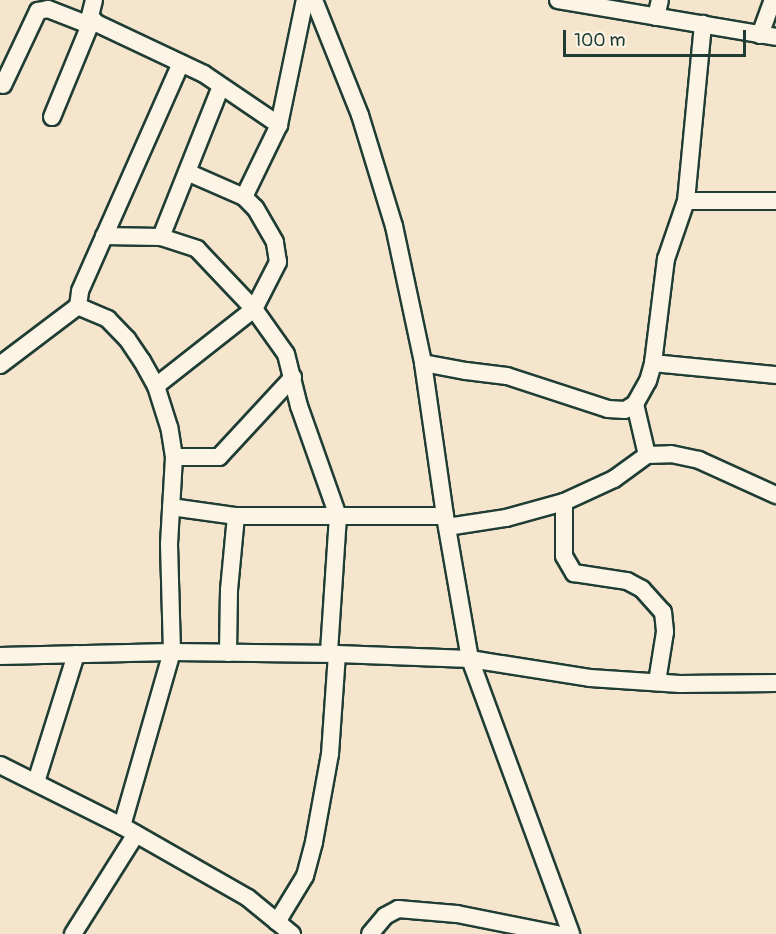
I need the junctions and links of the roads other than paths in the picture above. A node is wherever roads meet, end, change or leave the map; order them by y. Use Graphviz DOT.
graph roads {
  1 [pos="94,0"];
  2 [pos="306,0"];
  3 [pos="314,0"];
  4 [pos="325,0"];
  5 [pos="561,0"];
  6 [pos="660,0"];
  7 [pos="773,0"];
  8 [pos="656,17"];
  9 [pos="321,18"];
  10 [pos="90,22"];
  11 [pos="703,24"];
  12 [pos="768,36"];
  13 [pos="336,49"];
  14 [pos="181,63"];
  15 [pos="3,86"];
  16 [pos="221,86"];
  17 [pos="52,117"];
  18 [pos="279,125"];
  19 [pos="187,172"];
  20 [pos="244,197"];
  21 [pos="686,201"];
  22 [pos="776,201"];
  23 [pos="104,236"];
  24 [pos="161,237"];
  25 [pos="78,306"];
  26 [pos="254,309"];
  27 [pos="423,363"];
  28 [pos="653,363"];
  29 [pos="0,365"];
  30 [pos="776,375"];
  31 [pos="293,377"];
  32 [pos="156,386"];
  33 [pos="635,404"];
  34 [pos="647,455"];
  35 [pos="174,457"];
  36 [pos="776,495"];
  37 [pos="564,502"];
  38 [pos="171,507"];
  39 [pos="236,516"];
  40 [pos="338,516"];
  41 [pos="446,521"];
  42 [pos="172,652"];
  43 [pos="228,653"];
  44 [pos="76,654"];
  45 [pos="333,654"];
  46 [pos="0,656"];
  47 [pos="470,660"];
  48 [pos="657,682"];
  49 [pos="776,683"];
  50 [pos="0,765"];
  51 [pos="36,782"];
  52 [pos="129,830"];
  53 [pos="277,922"];
  54 [pos="73,934"];
  55 [pos="292,934"];
  56 [pos="370,934"];
  57 [pos="557,934"];
  58 [pos="572,934"];
  1 -- 10 [label="street"];
  2 -- 9 [label="street"];
  2 -- 18 [label="street"];
  3 -- 9 [label="street"];
  4 -- 13 [label="street"];
  5 -- 8 [label="street"];
  6 -- 8 [label="street"];
  7 -- 12 [label="street"];
  8 -- 11 [label="street"];
  9 -- 13 [label="street"];
  10 -- 14 [label="street"];
  10 -- 15 [label="street"];
  10 -- 17 [label="street"];
  11 -- 12 [label="street"];
  11 -- 21 [label="street"];
  13 -- 27 [label="street"];
  14 -- 16 [label="street"];
  14 -- 23 [label="street"];
  16 -- 18 [label="street"];
  16 -- 19 [label="street"];
  18 -- 20 [label="street"];
  19 -- 20 [label="street"];
  19 -- 24 [label="street"];
  20 -- 26 [label="street"];
  21 -- 22 [label="street"];
  21 -- 28 [label="street"];
  23 -- 24 [label="street"];
  23 -- 25 [label="street"];
  24 -- 26 [label="street"];
  25 -- 29 [label="street"];
  25 -- 32 [label="street"];
  26 -- 31 [label="street"];
  26 -- 32 [label="street"];
  27 -- 33 [label="street"];
  27 -- 41 [label="street"];
  28 -- 30 [label="street"];
  28 -- 33 [label="street"];
  31 -- 35 [label="street"];
  31 -- 40 [label="street"];
  32 -- 35 [label="street"];
  33 -- 34 [label="street"];
  34 -- 36 [label="street"];
  34 -- 37 [label="street"];
  35 -- 38 [label="street"];
  37 -- 41 [label="street"];
  37 -- 48 [label="street"];
  38 -- 39 [label="street"];
  38 -- 42 [label="street"];
  39 -- 40 [label="street"];
  39 -- 43 [label="street"];
  40 -- 41 [label="street"];
  40 -- 45 [label="street"];
  41 -- 47 [label="street"];
  42 -- 43 [label="street"];
  42 -- 44 [label="street"];
  42 -- 52 [label="street"];
  43 -- 45 [label="street"];
  44 -- 46 [label="street"];
  44 -- 51 [label="street"];
  45 -- 47 [label="street"];
  45 -- 53 [label="street"];
  47 -- 48 [label="street"];
  47 -- 58 [label="street"];
  48 -- 49 [label="street"];
  50 -- 51 [label="street"];
  51 -- 52 [label="street"];
  52 -- 53 [label="street"];
  52 -- 54 [label="street"];
  53 -- 55 [label="street"];
  56 -- 57 [label="street"];
}
